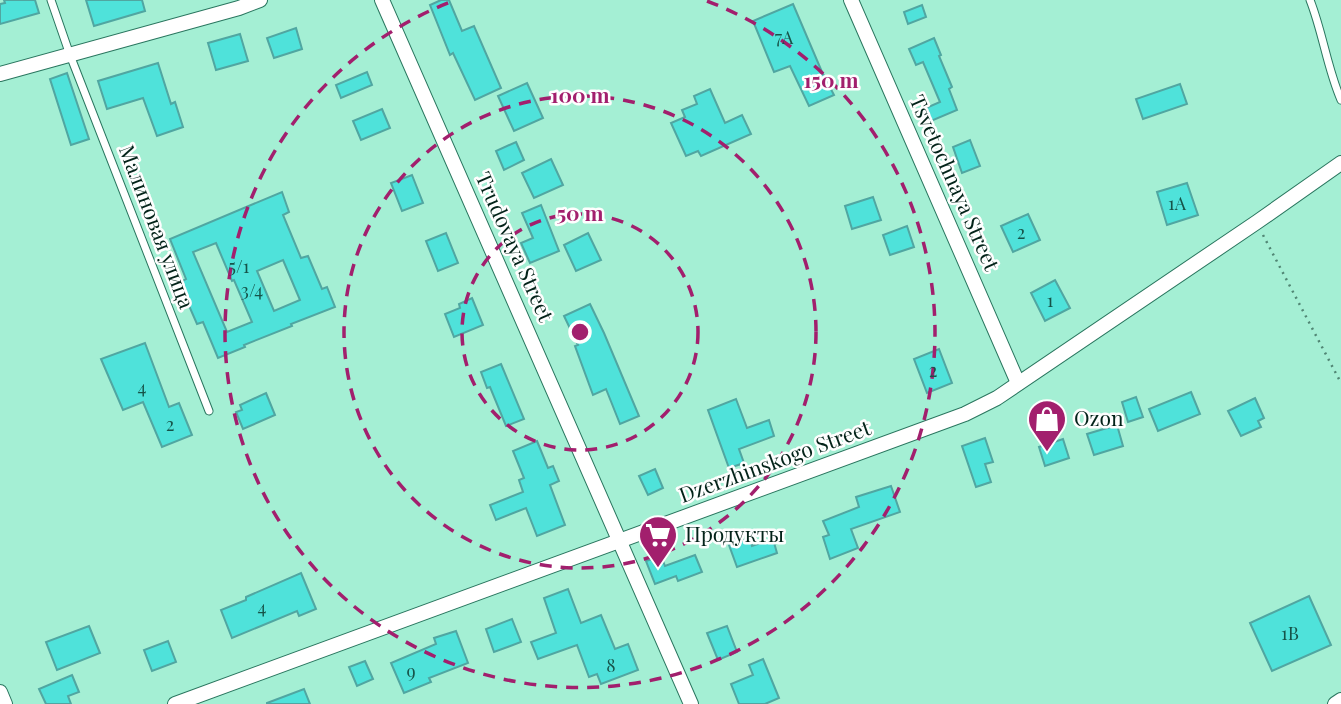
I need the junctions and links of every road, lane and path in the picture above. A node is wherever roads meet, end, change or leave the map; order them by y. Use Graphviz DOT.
graph roads {
  1 [pos="51,0"];
  2 [pos="260,0"];
  3 [pos="382,0"];
  4 [pos="851,0"];
  5 [pos="1310,0"];
  6 [pos="70,55"];
  7 [pos="0,74"];
  8 [pos="1341,100"];
  9 [pos="1341,163"];
  10 [pos="1256,222"];
  11 [pos="1018,383"];
  12 [pos="1341,383"];
  13 [pos="209,411"];
  14 [pos="620,541"];
  15 [pos="0,692"];
  16 [pos="1341,700"];
  17 [pos="5,704"];
  18 [pos="175,704"];
  19 [pos="691,704"];
  20 [pos="1335,704"];
  1 -- 6 [label="lane, Малиновая улица"];
  2 -- 6 [label="street"];
  3 -- 14 [label="street, Trudovaya Street"];
  4 -- 11 [label="street, Tsvetochnaya Street"];
  5 -- 8 [label="lane"];
  6 -- 7 [label="street"];
  6 -- 13 [label="lane, Малиновая улица"];
  9 -- 10 [label="street, Dzerzhinskogo Street"];
  10 -- 11 [label="street, Dzerzhinskogo Street"];
  10 -- 12 [label="path"];
  11 -- 14 [label="street, Dzerzhinskogo Street"];
  14 -- 18 [label="street, Dzerzhinskogo Street"];
  14 -- 19 [label="street, Trudovaya Street"];
  15 -- 17 [label="street"];
  16 -- 20 [label="street"];
}
